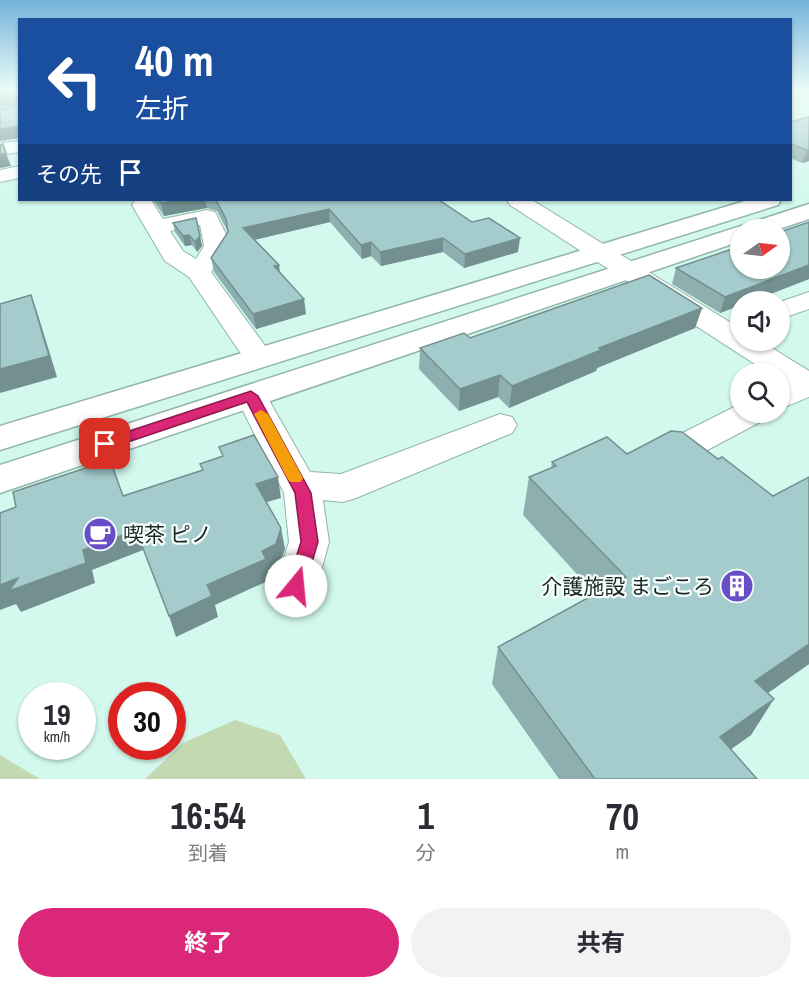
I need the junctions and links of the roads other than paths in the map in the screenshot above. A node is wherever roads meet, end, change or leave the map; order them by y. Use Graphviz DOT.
graph roads {
  1 [pos="18,146"];
  2 [pos="0,149"];
  3 [pos="18,172"];
  4 [pos="0,176"];
  5 [pos="520,201"];
  6 [pos="767,201"];
  7 [pos="143,205"];
  8 [pos="809,211"];
  9 [pos="784,219"];
  10 [pos="156,227"];
  11 [pos="730,237"];
  12 [pos="600,252"];
  13 [pos="627,270"];
  14 [pos="198,272"];
  15 [pos="809,300"];
  16 [pos="790,307"];
  17 [pos="730,327"];
  18 [pos="763,351"];
  19 [pos="259,358"];
  20 [pos="809,384"];
  21 [pos="790,394"];
  22 [pos="251,396"];
  23 [pos="730,423"];
  24 [pos="500,425"];
  25 [pos="0,438"];
  26 [pos="666,456"];
  27 [pos="0,480"];
  28 [pos="299,484"];
  29 [pos="296,586"];
  1 -- 2 [label="street"];
  3 -- 4 [label="street"];
  5 -- 12 [label="street"];
  6 -- 12 [label="street"];
  7 -- 10 [label="street"];
  8 -- 9 [label="street"];
  10 -- 14 [label="street"];
  10 -- 14 [label="street"];
  11 -- 13 [label="street"];
  12 -- 13 [label="street"];
  12 -- 19 [label="street"];
  13 -- 17 [label="street"];
  13 -- 22 [label="street"];
  14 -- 19 [label="street"];
  15 -- 16 [label="street"];
  18 -- 20 [label="street"];
  19 -- 25 [label="street"];
  20 -- 21 [label="street"];
  22 -- 27 [label="street"];
  22 -- 28 [label="street"];
  23 -- 26 [label="street"];
  24 -- 28 [label="street"];
  28 -- 29 [label="street"];
}
